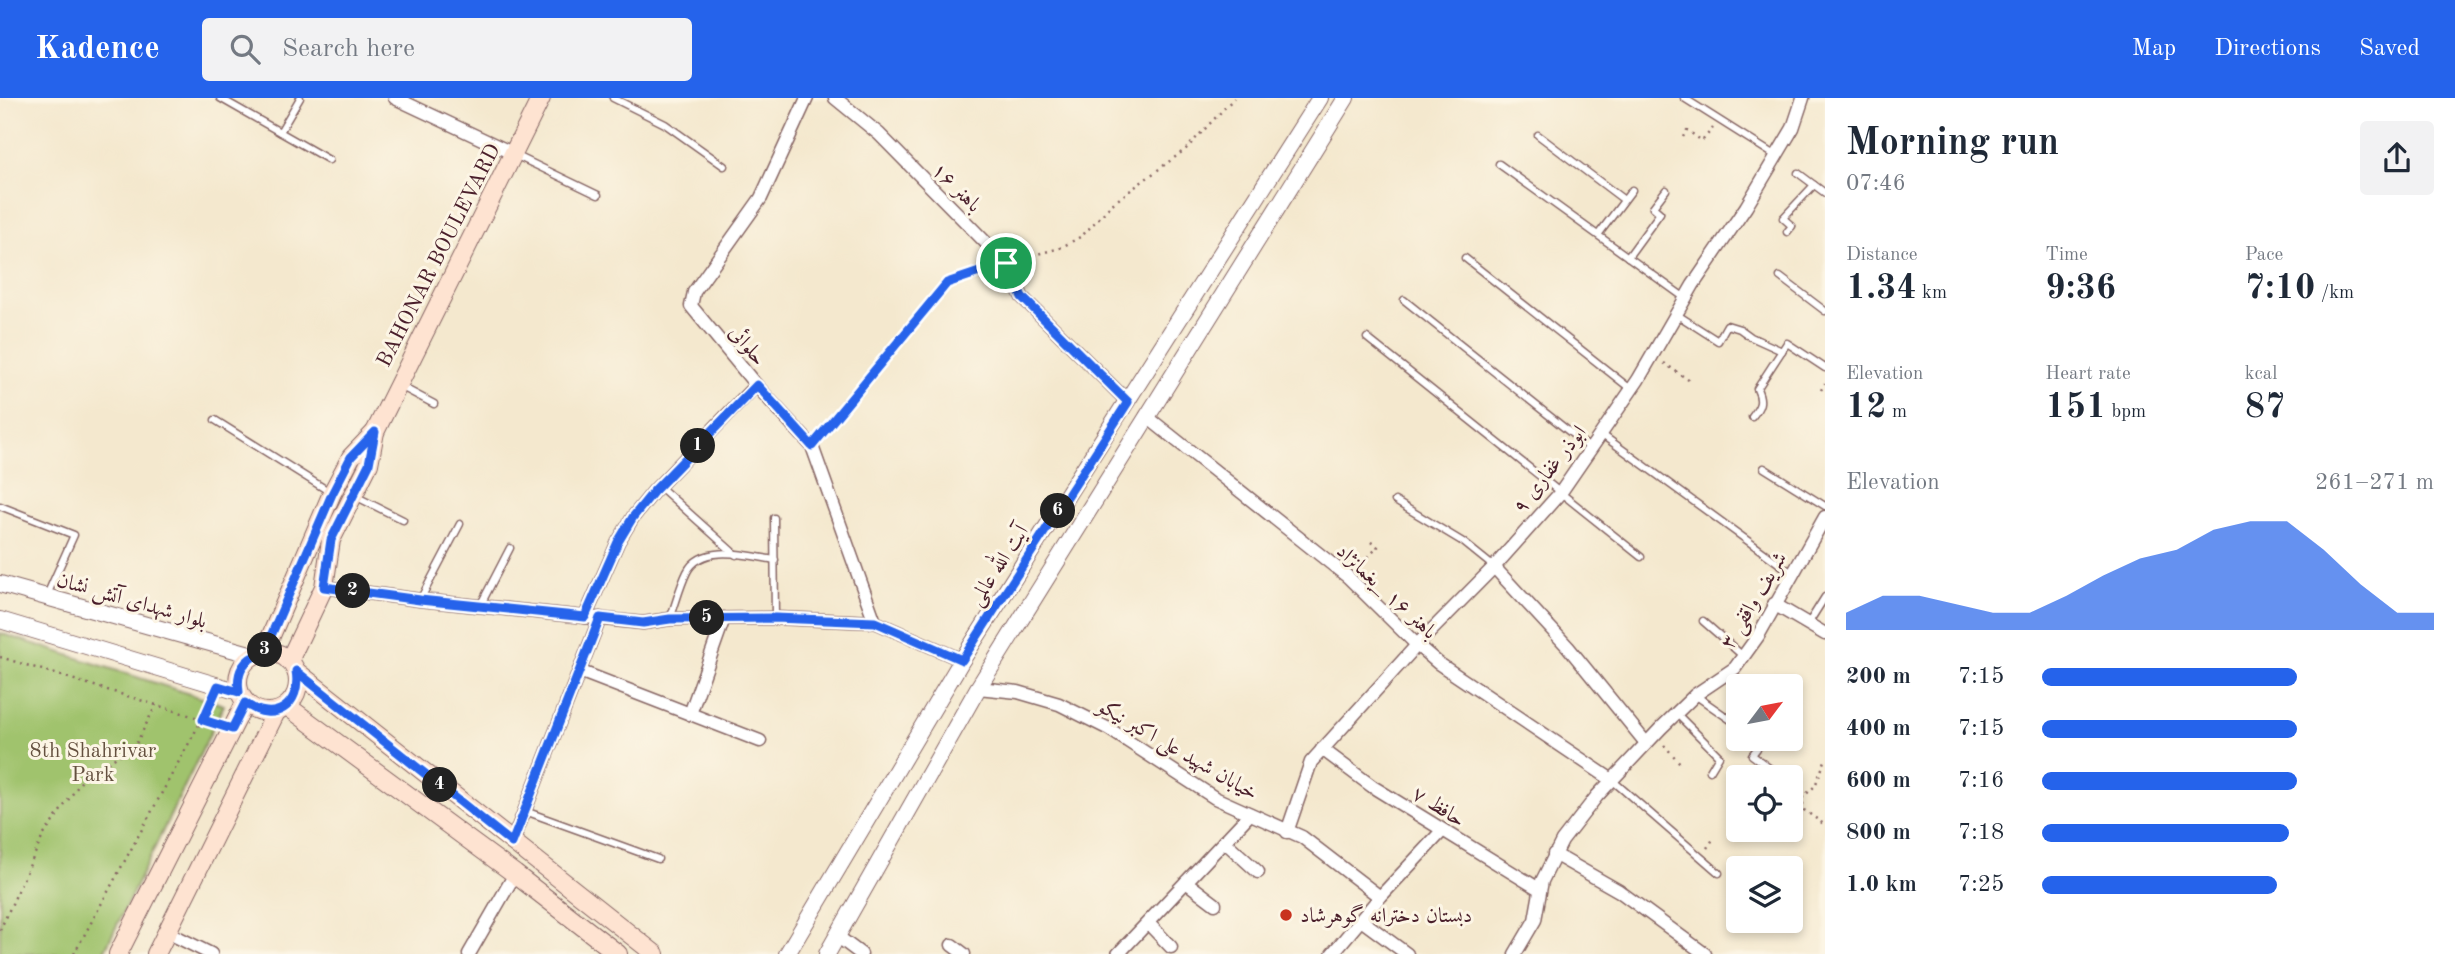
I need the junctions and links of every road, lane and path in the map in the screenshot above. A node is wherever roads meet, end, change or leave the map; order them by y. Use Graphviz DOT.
graph roads {
  1 [pos="220,98"];
  2 [pos="300,98"];
  3 [pos="395,98"];
  4 [pos="541,98"];
  5 [pos="613,98"];
  6 [pos="807,98"];
  7 [pos="835,98"];
  8 [pos="1234,98"];
  9 [pos="1320,98"];
  10 [pos="1346,98"];
  11 [pos="1684,98"];
  12 [pos="1803,98"];
  13 [pos="1720,121"];
  14 [pos="280,132"];
  15 [pos="1538,135"];
  16 [pos="1683,137"];
  17 [pos="514,154"];
  18 [pos="1776,156"];
  19 [pos="329,160"];
  20 [pos="1499,164"];
  21 [pos="724,166"];
  22 [pos="1798,173"];
  23 [pos="1814,185"];
  24 [pos="1632,190"];
  25 [pos="1666,190"];
  26 [pos="1825,193"];
  27 [pos="598,195"];
  28 [pos="1624,200"];
  29 [pos="1787,232"];
  30 [pos="1598,235"];
  31 [pos="1628,257"];
  32 [pos="1465,258"];
  33 [pos="1006,263"];
  34 [pos="1780,277"];
  35 [pos="1685,298"];
  36 [pos="1404,300"];
  37 [pos="1825,311"];
  38 [pos="1676,314"];
  39 [pos="1367,338"];
  40 [pos="1782,351"];
  41 [pos="1653,355"];
  42 [pos="1825,367"];
  43 [pos="1690,381"];
  44 [pos="1825,383"];
  45 [pos="398,385"];
  46 [pos="757,385"];
  47 [pos="1632,390"];
  48 [pos="1821,390"];
  49 [pos="1128,402"];
  50 [pos="434,404"];
  51 [pos="1146,416"];
  52 [pos="1752,418"];
  53 [pos="215,420"];
  54 [pos="375,432"];
  55 [pos="1601,434"];
  56 [pos="812,446"];
  57 [pos="1591,449"];
  58 [pos="1764,468"];
  59 [pos="659,486"];
  60 [pos="1561,492"];
  61 [pos="332,494"];
  62 [pos="353,495"];
  63 [pos="1395,501"];
  64 [pos="0,506"];
  65 [pos="1825,506"];
  66 [pos="1825,517"];
  67 [pos="774,518"];
  68 [pos="403,520"];
  69 [pos="460,524"];
  70 [pos="1368,540"];
  71 [pos="510,548"];
  72 [pos="736,555"];
  73 [pos="1641,557"];
  74 [pos="775,560"];
  75 [pos="1494,566"];
  76 [pos="1792,573"];
  77 [pos="1348,577"];
  78 [pos="0,584"];
  79 [pos="324,587"];
  80 [pos="46,597"];
  81 [pos="1825,597"];
  82 [pos="420,600"];
  83 [pos="1774,604"];
  84 [pos="480,606"];
  85 [pos="585,617"];
  86 [pos="600,618"];
  87 [pos="724,618"];
  88 [pos="775,618"];
  89 [pos="670,619"];
  90 [pos="0,620"];
  91 [pos="1703,621"];
  92 [pos="875,622"];
  93 [pos="1808,624"];
  94 [pos="1825,635"];
  95 [pos="1416,645"];
  96 [pos="259,654"];
  97 [pos="1744,656"];
  98 [pos="0,657"];
  99 [pos="962,660"];
  100 [pos="292,666"];
  101 [pos="579,671"];
  102 [pos="218,686"];
  103 [pos="978,688"];
  104 [pos="1695,695"];
  105 [pos="242,698"];
  106 [pos="156,705"];
  107 [pos="281,709"];
  108 [pos="1676,713"];
  109 [pos="690,714"];
  110 [pos="1726,717"];
  111 [pos="203,720"];
  112 [pos="232,729"];
  113 [pos="1650,739"];
  114 [pos="760,741"];
  115 [pos="1322,749"];
  116 [pos="1755,751"];
  117 [pos="1825,761"];
  118 [pos="1680,763"];
  119 [pos="1765,765"];
  120 [pos="1710,771"];
  121 [pos="1612,780"];
  122 [pos="1803,797"];
  123 [pos="1803,804"];
  124 [pos="525,811"];
  125 [pos="1250,814"];
  126 [pos="1825,825"];
  127 [pos="1442,831"];
  128 [pos="1287,832"];
  129 [pos="1714,838"];
  130 [pos="1224,841"];
  131 [pos="512,843"];
  132 [pos="1554,854"];
  133 [pos="1700,856"];
  134 [pos="658,859"];
  135 [pos="1258,872"];
  136 [pos="1719,873"];
  137 [pos="515,874"];
  138 [pos="1186,882"];
  139 [pos="1539,889"];
  140 [pos="1380,897"];
  141 [pos="1215,904"];
  142 [pos="1361,920"];
  143 [pos="1148,923"];
  144 [pos="0,930"];
  145 [pos="167,932"];
  146 [pos="837,936"];
  147 [pos="952,945"];
  148 [pos="1171,947"];
  149 [pos="74,954"];
  150 [pos="118,954"];
  151 [pos="156,954"];
  152 [pos="211,954"];
  153 [pos="469,954"];
  154 [pos="618,954"];
  155 [pos="655,954"];
  156 [pos="788,954"];
  157 [pos="827,954"];
  158 [pos="861,954"];
  159 [pos="964,954"];
  160 [pos="1118,954"];
  161 [pos="1332,954"];
  162 [pos="1408,954"];
  163 [pos="1515,954"];
  164 [pos="1705,954"];
  1 -- 14 [label="lane"];
  2 -- 14 [label="lane"];
  3 -- 17 [label="street"];
  4 -- 17 [label="main road, BAHONAR BOULEVARD"];
  5 -- 21 [label="lane"];
  6 -- 46 [label="street, حلوائی"];
  7 -- 33 [label="street, باهنر ۱۶"];
  8 -- 33 [label="path"];
  9 -- 49 [label="street, آیت الله عالمی"];
  10 -- 51 [label="street"];
  11 -- 13 [label="lane"];
  12 -- 18 [label="street, ابوذر غفاری ۹"];
  13 -- 16 [label="path"];
  13 -- 18 [label="lane"];
  14 -- 19 [label="lane"];
  15 -- 28 [label="lane"];
  17 -- 27 [label="lane"];
  17 -- 45 [label="main road, BAHONAR BOULEVARD"];
  18 -- 35 [label="street, ابوذر غفاری ۹"];
  20 -- 30 [label="lane"];
  22 -- 23 [label="lane"];
  23 -- 26 [label="lane"];
  23 -- 29 [label="lane"];
  24 -- 28 [label="lane"];
  25 -- 31 [label="lane"];
  28 -- 30 [label="lane"];
  30 -- 31 [label="lane"];
  31 -- 35 [label="lane"];
  32 -- 47 [label="lane"];
  33 -- 49 [label="street, باهنر ۱۶"];
  33 -- 56 [label="lane"];
  34 -- 37 [label="lane"];
  35 -- 38 [label="street, ابوذر غفاری ۹"];
  36 -- 57 [label="lane"];
  38 -- 40 [label="lane"];
  38 -- 41 [label="street, ابوذر غفاری ۹"];
  39 -- 60 [label="lane"];
  40 -- 42 [label="lane"];
  40 -- 52 [label="lane"];
  41 -- 43 [label="path"];
  41 -- 47 [label="street, ابوذر غفاری ۹"];
  44 -- 48 [label="path"];
  45 -- 50 [label="lane"];
  45 -- 54 [label="main road, BAHONAR BOULEVARD"];
  46 -- 56 [label="street, حلوائی"];
  46 -- 59 [label="street"];
  47 -- 55 [label="street, ابوذر غفاری ۹"];
  49 -- 99 [label="street, آیت الله عالمی"];
  51 -- 77 [label="street, باهنر ۱۶ _یغمانژاد"];
  51 -- 103 [label="street"];
  53 -- 61 [label="lane"];
  54 -- 61 [label="main road, BAHONAR BOULEVARD"];
  54 -- 62 [label="main road, BAHONAR BOULEVARD"];
  55 -- 57 [label="street, ابوذر غفاری ۹"];
  55 -- 76 [label="lane"];
  56 -- 92 [label="street, حلوائی"];
  57 -- 60 [label="street, ابوذر غفاری ۹"];
  58 -- 65 [label="lane"];
  59 -- 72 [label="lane"];
  59 -- 85 [label="street"];
  60 -- 73 [label="lane"];
  60 -- 75 [label="street, ابوذر غفاری ۹"];
  61 -- 96 [label="main road, BAHONAR BOULEVARD"];
  62 -- 68 [label="lane"];
  62 -- 79 [label="main road, BAHONAR BOULEVARD"];
  63 -- 75 [label="lane"];
  64 -- 80 [label="lane"];
  66 -- 76 [label="street, شریف واقفی ۳"];
  67 -- 74 [label="lane"];
  69 -- 82 [label="lane"];
  70 -- 77 [label="path"];
  71 -- 84 [label="lane"];
  72 -- 74 [label="lane"];
  72 -- 89 [label="lane"];
  74 -- 88 [label="lane"];
  75 -- 95 [label="street, ابوذر غفاری ۹"];
  75 -- 113 [label="street"];
  76 -- 83 [label="street, شریف واقفی ۳"];
  77 -- 95 [label="street, باهنر ۱۶ _یغمانژاد"];
  78 -- 80 [label="street, بلوار شهدای آتش نشان"];
  79 -- 82 [label="street"];
  79 -- 100 [label="main road, BAHONAR BOULEVARD"];
  80 -- 96 [label="street, بلوار شهدای آتش نشان"];
  81 -- 93 [label="lane"];
  82 -- 84 [label="street"];
  83 -- 93 [label="street"];
  83 -- 97 [label="street, شریف واقفی ۳"];
  84 -- 85 [label="street"];
  85 -- 86 [label="street"];
  86 -- 89 [label="street"];
  86 -- 101 [label="street"];
  87 -- 88 [label="street"];
  87 -- 89 [label="street"];
  87 -- 109 [label="street"];
  88 -- 92 [label="street"];
  90 -- 102 [label="street"];
  91 -- 97 [label="lane"];
  92 -- 99 [label="street"];
  93 -- 94 [label="street"];
  95 -- 115 [label="street, ابوذر غفاری ۹"];
  95 -- 121 [label="street, باهنر ۱۶ _یغمانژاد"];
  96 -- 100 [label="main road"];
  96 -- 105 [label="main road"];
  97 -- 104 [label="street, شریف واقفی ۳"];
  98 -- 106 [label="path"];
  99 -- 156 [label="street, آیت الله عالمی"];
  100 -- 107 [label="main road"];
  100 -- 131 [label="main road"];
  101 -- 109 [label="street"];
  101 -- 124 [label="street"];
  102 -- 105 [label="street"];
  102 -- 111 [label="path"];
  103 -- 125 [label="street, خیابان شهید علی اکبر نیکو"];
  103 -- 146 [label="street"];
  104 -- 108 [label="street, شریف واقفی ۳"];
  104 -- 110 [label="lane"];
  105 -- 107 [label="main road"];
  105 -- 112 [label="main road"];
  106 -- 111 [label="path"];
  106 -- 144 [label="path"];
  107 -- 137 [label="main road"];
  107 -- 145 [label="main road"];
  108 -- 113 [label="street, شریف واقفی ۳"];
  108 -- 120 [label="lane"];
  109 -- 114 [label="street"];
  111 -- 112 [label="path"];
  111 -- 149 [label="path"];
  112 -- 150 [label="main road"];
  113 -- 118 [label="path"];
  113 -- 121 [label="street, شریف واقفی ۳"];
  115 -- 127 [label="street, حافظ ۷"];
  115 -- 128 [label="street, ابوذر غفاری ۹"];
  116 -- 119 [label="lane"];
  117 -- 122 [label="path"];
  121 -- 132 [label="street"];
  121 -- 133 [label="lane"];
  123 -- 126 [label="path"];
  124 -- 131 [label="street"];
  124 -- 134 [label="lane"];
  125 -- 128 [label="street, خیابان شهید علی اکبر نیکو"];
  125 -- 130 [label="street"];
  127 -- 139 [label="street, حافظ ۷"];
  127 -- 140 [label="street"];
  128 -- 140 [label="street, خیابان شهید علی اکبر نیکو"];
  129 -- 133 [label="path"];
  130 -- 135 [label="street"];
  130 -- 138 [label="street"];
  131 -- 155 [label="main road"];
  132 -- 139 [label="street"];
  132 -- 164 [label="street"];
  133 -- 136 [label="lane"];
  137 -- 153 [label="street"];
  137 -- 154 [label="main road"];
  138 -- 141 [label="street"];
  138 -- 143 [label="street"];
  139 -- 163 [label="street"];
  140 -- 142 [label="street"];
  142 -- 161 [label="street"];
  142 -- 162 [label="street"];
  143 -- 148 [label="street"];
  143 -- 160 [label="street"];
  145 -- 151 [label="main road"];
  145 -- 152 [label="street"];
  146 -- 157 [label="street"];
  146 -- 158 [label="street"];
  147 -- 159 [label="street"];
}
